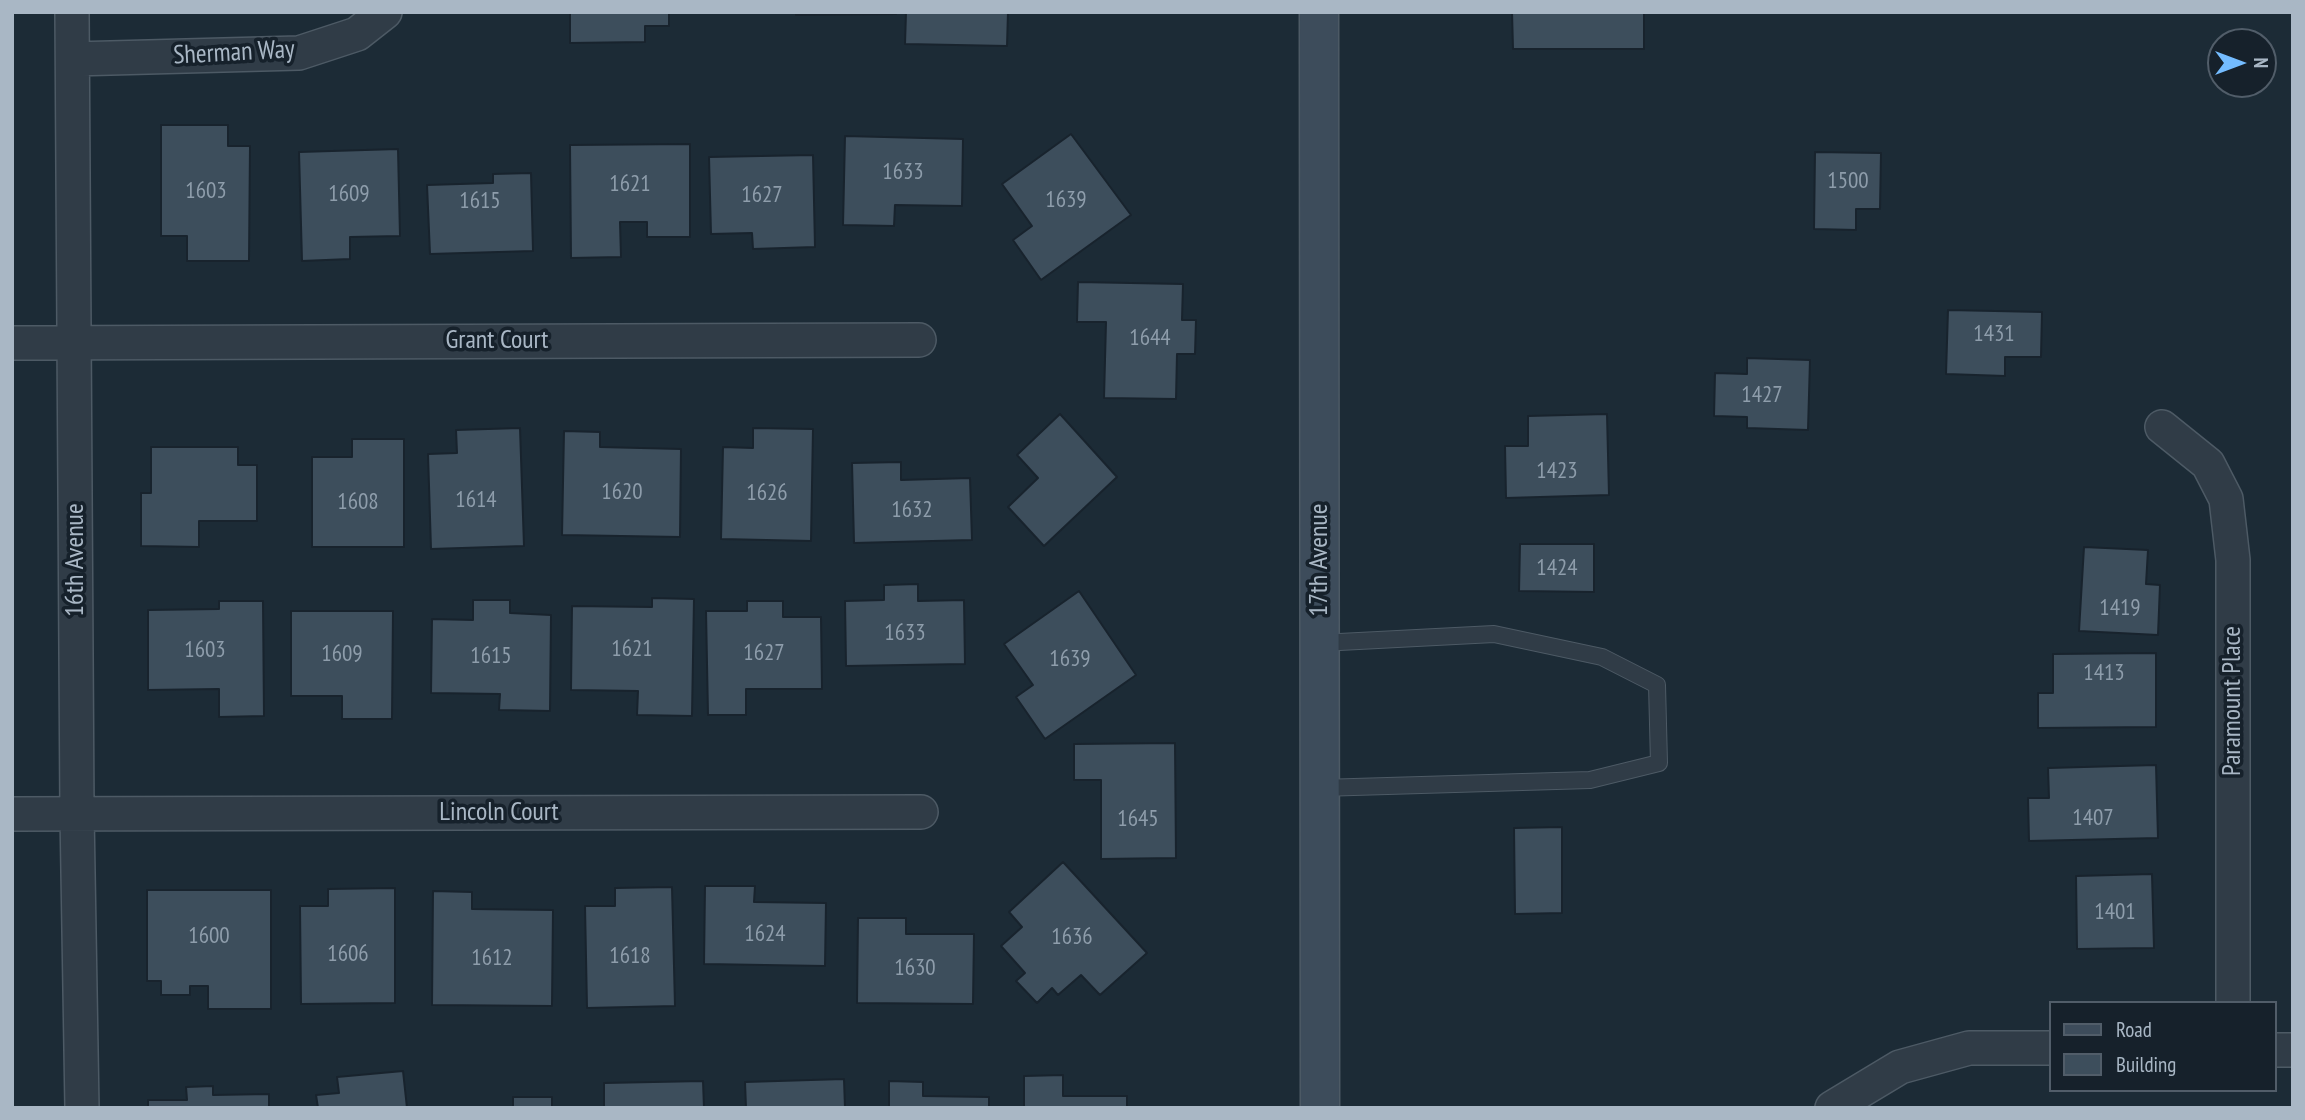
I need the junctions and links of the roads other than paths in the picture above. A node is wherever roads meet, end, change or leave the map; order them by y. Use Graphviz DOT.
graph roads {
  1 [pos="72,12"];
  2 [pos="385,12"];
  3 [pos="1319,12"];
  4 [pos="73,59"];
  5 [pos="919,340"];
  6 [pos="75,342"];
  7 [pos="12,343"];
  8 [pos="2162,426"];
  9 [pos="1320,643"];
  10 [pos="1320,788"];
  11 [pos="77,813"];
  12 [pos="921,813"];
  13 [pos="12,814"];
  14 [pos="2234,1001"];
  15 [pos="2050,1048"];
  16 [pos="82,1108"];
  17 [pos="1320,1108"];
  18 [pos="1832,1108"];
  1 -- 4 [label="street, 16th Avenue"];
  2 -- 4 [label="street, Sherman Way"];
  3 -- 9 [label="main road, 17th Avenue"];
  4 -- 6 [label="street, 16th Avenue"];
  5 -- 6 [label="street, Grant Court"];
  6 -- 7 [label="street, Grant Court"];
  6 -- 11 [label="street, 16th Avenue"];
  8 -- 14 [label="street, Paramount Place"];
  9 -- 10 [label="main road, 17th Avenue"];
  9 -- 10 [label="lane"];
  10 -- 17 [label="main road, 17th Avenue"];
  11 -- 12 [label="street, Lincoln Court"];
  11 -- 13 [label="street, Lincoln Court"];
  11 -- 16 [label="street, 16th Avenue"];
  15 -- 18 [label="street"];
}
